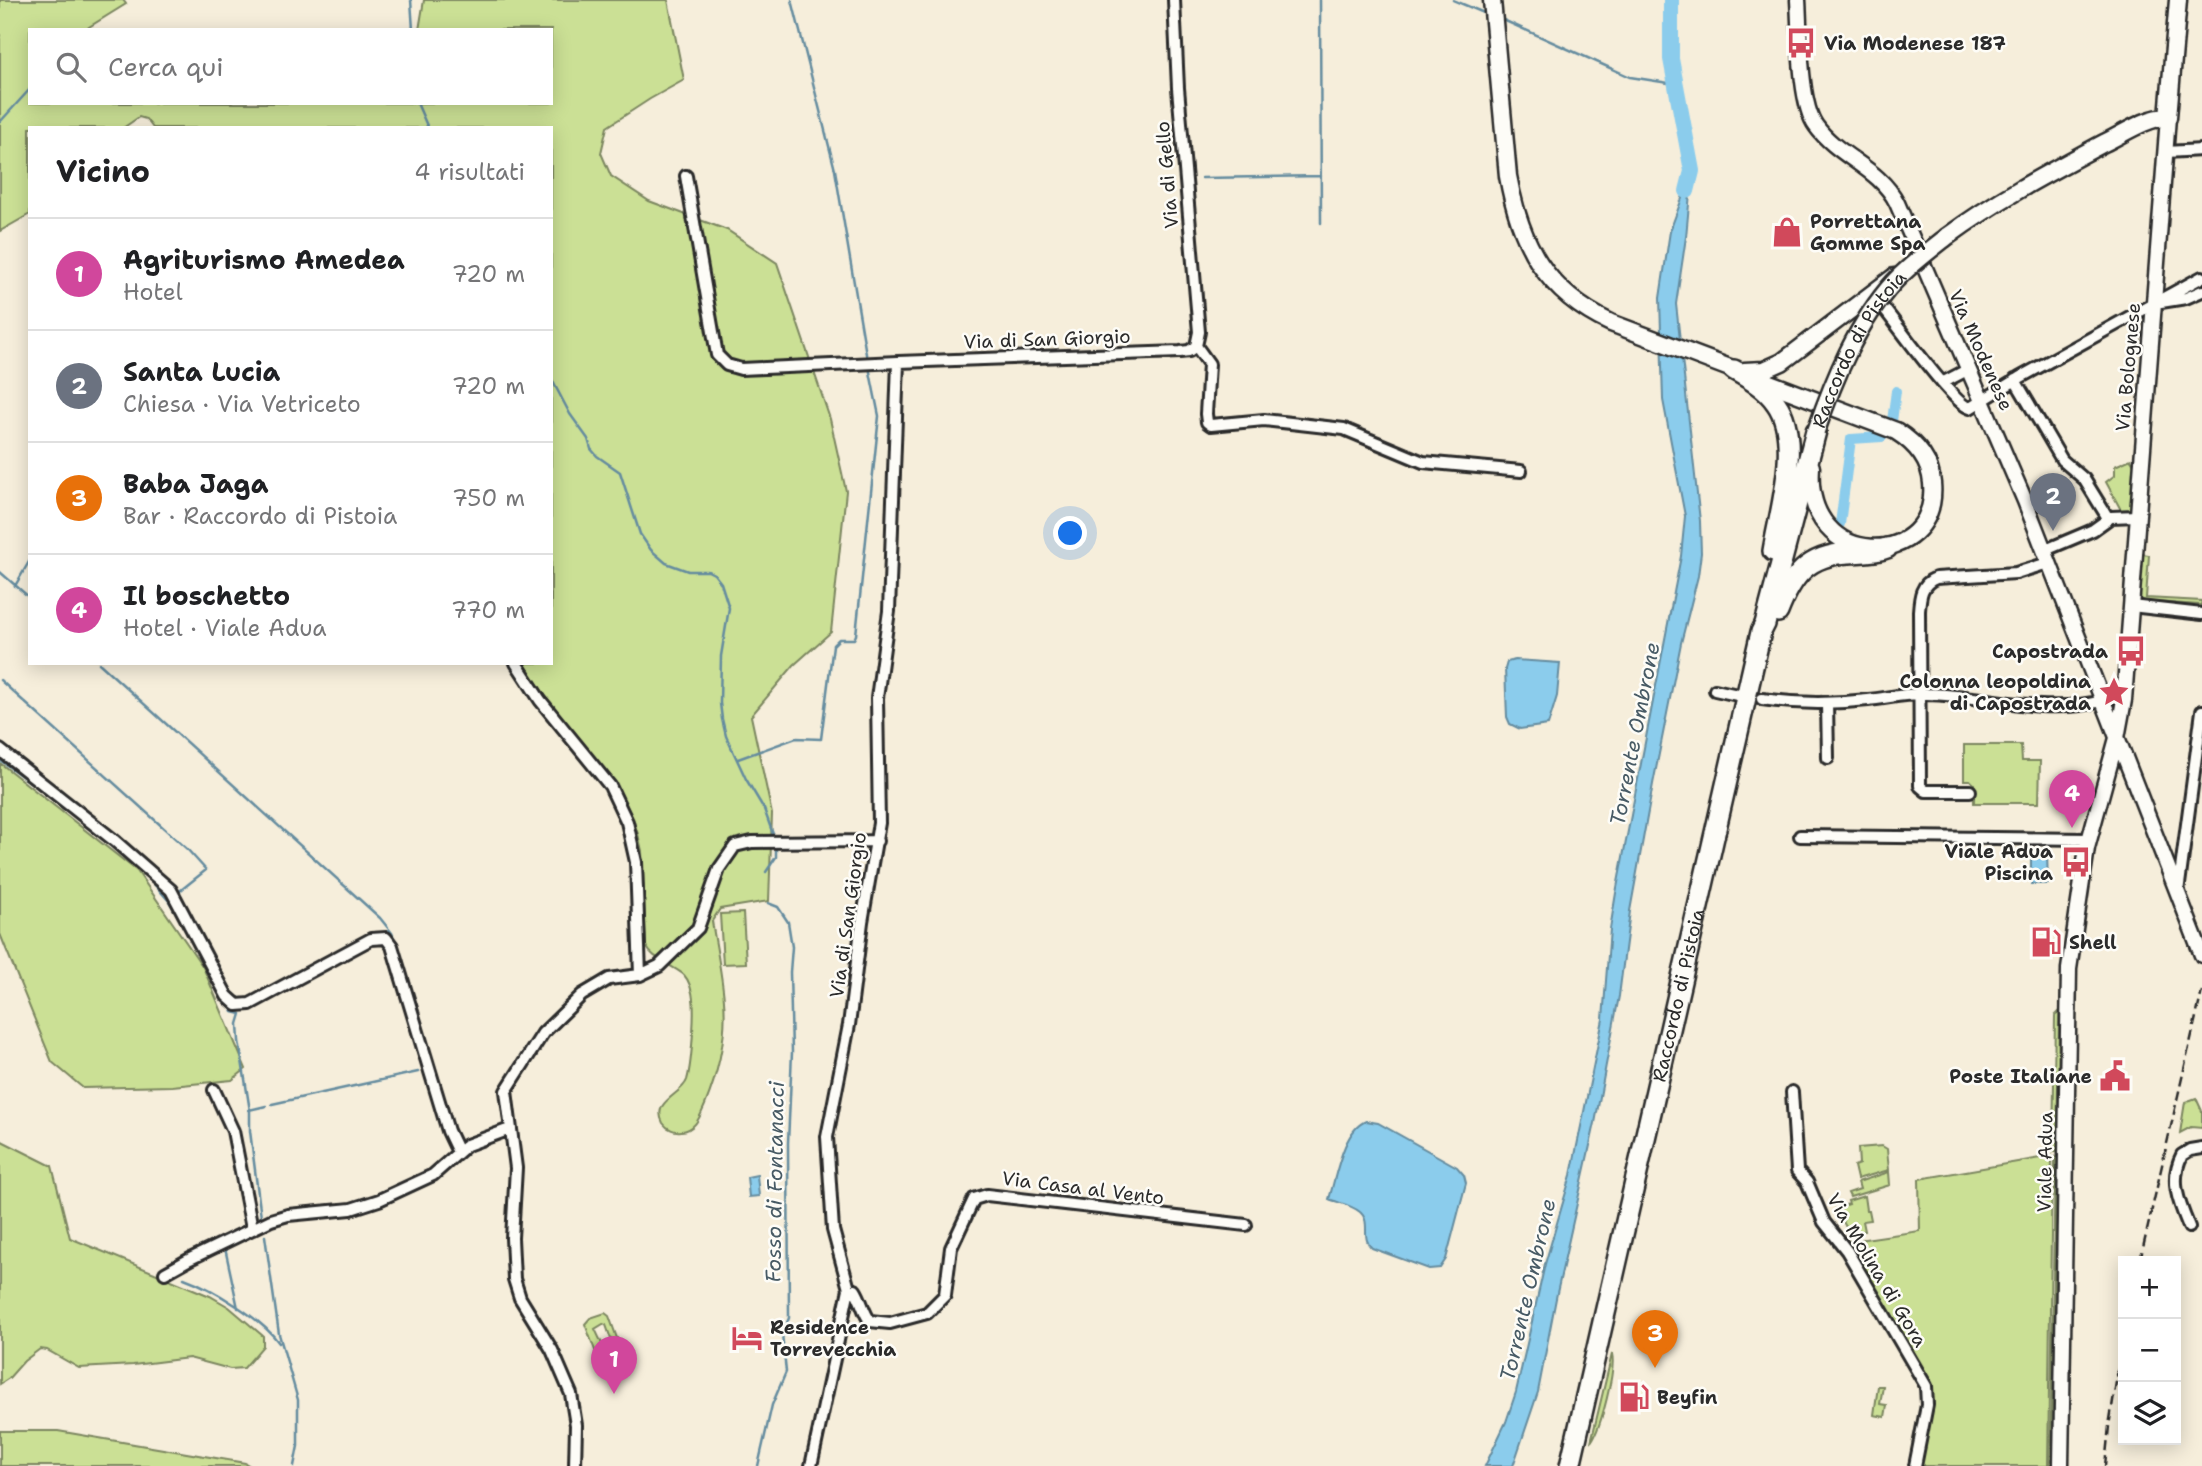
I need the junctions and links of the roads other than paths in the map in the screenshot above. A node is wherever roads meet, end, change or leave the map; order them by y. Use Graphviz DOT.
graph roads {
  1 [pos="1174,0"];
  2 [pos="1492,0"];
  3 [pos="1798,0"];
  4 [pos="2178,0"];
  5 [pos="2168,117"];
  6 [pos="2202,150"];
  7 [pos="2166,152"];
  8 [pos="686,176"];
  9 [pos="1913,264"];
  10 [pos="2202,277"];
  11 [pos="2202,291"];
  12 [pos="2155,302"];
  13 [pos="1885,310"];
  14 [pos="1196,346"];
  15 [pos="898,362"];
  16 [pos="1734,370"];
  17 [pos="1967,370"];
  18 [pos="2015,380"];
  19 [pos="1942,383"];
  20 [pos="1982,402"];
  21 [pos="1816,430"];
  22 [pos="1521,471"];
  23 [pos="2137,516"];
  24 [pos="2108,518"];
  25 [pos="1887,548"];
  26 [pos="2046,557"];
  27 [pos="2131,606"];
  28 [pos="2202,614"];
  29 [pos="1767,629"];
  30 [pos="517,665"];
  31 [pos="1715,690"];
  32 [pos="1919,694"];
  33 [pos="1742,696"];
  34 [pos="1762,699"];
  35 [pos="2102,701"];
  36 [pos="2124,701"];
  37 [pos="1827,703"];
  38 [pos="2202,711"];
  39 [pos="2201,733"];
  40 [pos="2117,738"];
  41 [pos="0,750"];
  42 [pos="1828,758"];
  43 [pos="2128,767"];
  44 [pos="2108,770"];
  45 [pos="1970,790"];
  46 [pos="1800,836"];
  47 [pos="2089,839"];
  48 [pos="877,841"];
  49 [pos="2178,891"];
  50 [pos="2202,955"];
  51 [pos="640,975"];
  52 [pos="214,1090"];
  53 [pos="1792,1093"];
  54 [pos="510,1129"];
  55 [pos="2202,1148"];
  56 [pos="458,1152"];
  57 [pos="1246,1225"];
  58 [pos="2189,1227"];
  59 [pos="252,1228"];
  60 [pos="165,1273"];
  61 [pos="849,1289"];
  62 [pos="575,1466"];
  63 [pos="811,1466"];
  64 [pos="1570,1466"];
  65 [pos="1580,1466"];
  66 [pos="1915,1466"];
  67 [pos="2060,1466"];
  1 -- 14 [label="street, Via di Gello"];
  2 -- 16 [label="main road"];
  3 -- 17 [label="main road, Via Modenese"];
  4 -- 5 [label="main road, Via Bolognese"];
  5 -- 7 [label="main road, Via Bolognese"];
  5 -- 9 [label="main road, Raccordo di Pistoia, bridge"];
  6 -- 7 [label="street"];
  7 -- 12 [label="main road, Via Bolognese"];
  8 -- 15 [label="street, Via di San Giorgio"];
  9 -- 16 [label="main road, bridge"];
  9 -- 21 [label="main road, Raccordo di Pistoia, bridge"];
  10 -- 12 [label="street"];
  11 -- 12 [label="street"];
  12 -- 18 [label="street"];
  12 -- 23 [label="main road, Via Bolognese"];
  13 -- 19 [label="street"];
  14 -- 15 [label="street, Via di San Giorgio"];
  14 -- 22 [label="street"];
  15 -- 48 [label="street, Via di San Giorgio"];
  16 -- 25 [label="main road"];
  16 -- 29 [label="highway"];
  17 -- 19 [label="street"];
  17 -- 20 [label="main road, Via Modenese"];
  18 -- 20 [label="street"];
  18 -- 24 [label="street"];
  19 -- 20 [label="street"];
  20 -- 26 [label="main road, Via Modenese"];
  21 -- 25 [label="main road"];
  21 -- 29 [label="highway, Raccordo di Pistoia"];
  23 -- 24 [label="street"];
  23 -- 27 [label="main road, Via Bolognese"];
  24 -- 26 [label="street"];
  25 -- 29 [label="highway"];
  26 -- 32 [label="street"];
  26 -- 35 [label="main road, Via Modenese"];
  27 -- 28 [label="street"];
  27 -- 36 [label="main road, Via Bolognese"];
  29 -- 64 [label="highway, Raccordo di Pistoia"];
  29 -- 65 [label="highway, Raccordo di Pistoia"];
  30 -- 51 [label="street"];
  31 -- 33 [label="street"];
  32 -- 35 [label="street"];
  32 -- 37 [label="street"];
  32 -- 45 [label="street"];
  34 -- 37 [label="street"];
  35 -- 36 [label="main road"];
  35 -- 40 [label="main road, Via Modenese"];
  36 -- 40 [label="main road, Via Bolognese"];
  37 -- 42 [label="street"];
  38 -- 39 [label="street"];
  39 -- 49 [label="street"];
  40 -- 43 [label="main road, Via Modenese"];
  40 -- 44 [label="main road, Viale Adua"];
  41 -- 56 [label="street"];
  43 -- 44 [label="main road"];
  43 -- 49 [label="main road, Via Modenese"];
  44 -- 47 [label="main road, Viale Adua"];
  46 -- 47 [label="street"];
  47 -- 67 [label="main road, Viale Adua"];
  48 -- 51 [label="street"];
  48 -- 61 [label="street, Via di San Giorgio"];
  49 -- 50 [label="main road, Via Modenese"];
  51 -- 54 [label="street"];
  52 -- 59 [label="street"];
  53 -- 66 [label="street, Via Molina di Gora"];
  54 -- 56 [label="street"];
  54 -- 62 [label="street"];
  55 -- 58 [label="street"];
  56 -- 59 [label="street"];
  57 -- 61 [label="street, Via Casa al Vento"];
  59 -- 60 [label="street"];
  61 -- 63 [label="street, Via di San Giorgio"];
}
